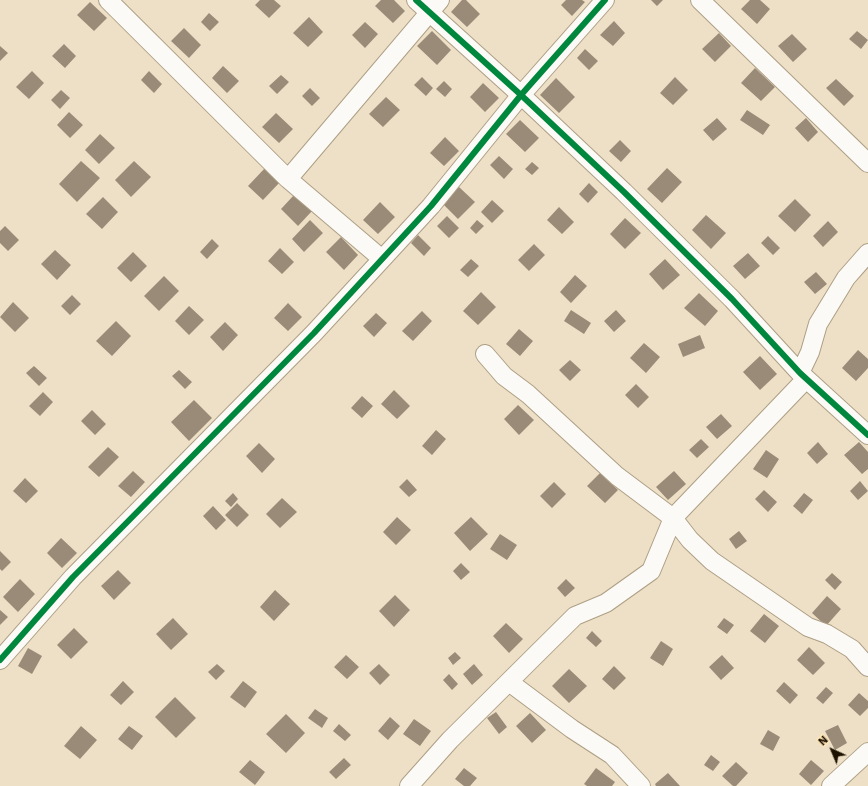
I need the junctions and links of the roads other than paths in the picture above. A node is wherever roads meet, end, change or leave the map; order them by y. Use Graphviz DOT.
graph roads {
  1 [pos="108,0"];
  2 [pos="416,0"];
  3 [pos="605,0"];
  4 [pos="700,0"];
  5 [pos="435,6"];
  6 [pos="521,95"];
  7 [pos="868,163"];
  8 [pos="288,179"];
  9 [pos="868,253"];
  10 [pos="382,259"];
  11 [pos="486,354"];
  12 [pos="803,376"];
  13 [pos="868,435"];
  14 [pos="673,518"];
  15 [pos="0,660"];
  16 [pos="868,667"];
  17 [pos="509,682"];
  18 [pos="868,752"];
  19 [pos="410,786"];
  20 [pos="641,786"];
  21 [pos="831,786"];
  1 -- 8 [label="street"];
  2 -- 5 [label="street"];
  3 -- 6 [label="street"];
  4 -- 7 [label="street"];
  5 -- 6 [label="street"];
  5 -- 8 [label="street"];
  6 -- 10 [label="street"];
  6 -- 12 [label="street"];
  8 -- 10 [label="street"];
  9 -- 12 [label="street"];
  10 -- 15 [label="street"];
  11 -- 14 [label="street"];
  12 -- 13 [label="street"];
  12 -- 14 [label="street"];
  14 -- 16 [label="street"];
  14 -- 17 [label="street"];
  17 -- 19 [label="street"];
  17 -- 20 [label="street"];
  18 -- 21 [label="street"];
}
